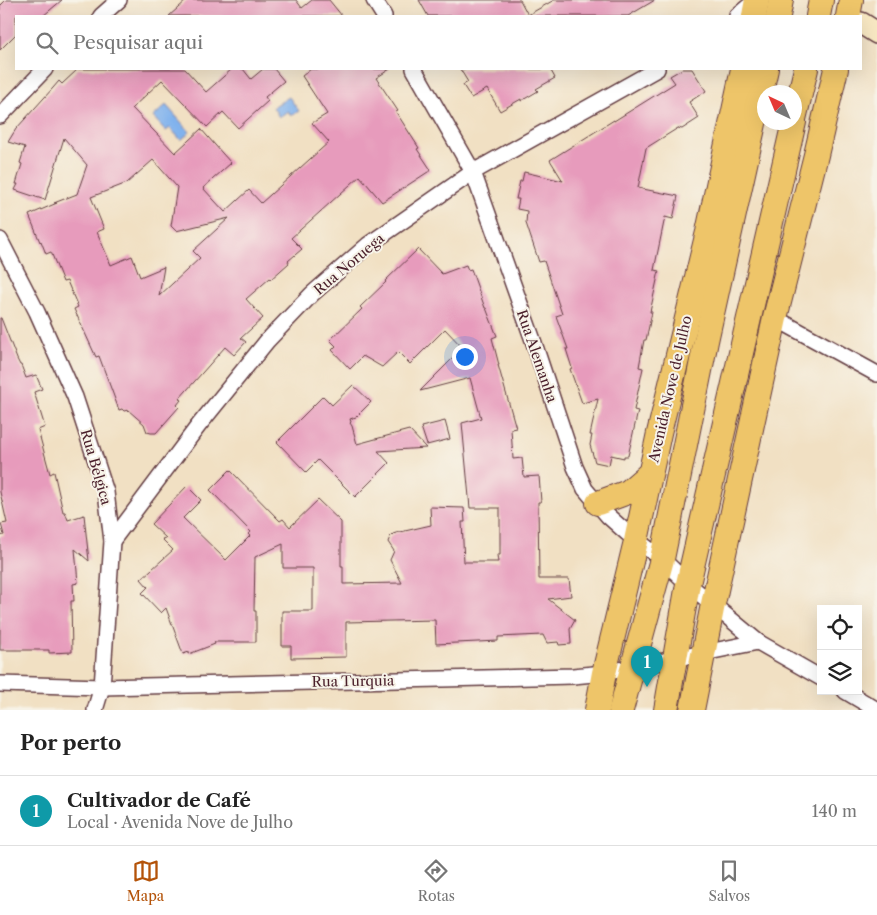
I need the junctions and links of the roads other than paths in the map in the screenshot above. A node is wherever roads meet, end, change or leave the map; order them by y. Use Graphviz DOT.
graph roads {
  1 [pos="120,0"];
  2 [pos="374,0"];
  3 [pos="757,0"];
  4 [pos="818,5"];
  5 [pos="852,14"];
  6 [pos="102,15"];
  7 [pos="383,15"];
  8 [pos="738,15"];
  9 [pos="754,15"];
  10 [pos="862,21"];
  11 [pos="877,32"];
  12 [pos="44,70"];
  13 [pos="415,70"];
  14 [pos="655,70"];
  15 [pos="743,70"];
  16 [pos="766,70"];
  17 [pos="806,70"];
  18 [pos="836,70"];
  19 [pos="802,86"];
  20 [pos="0,116"];
  21 [pos="792,130"];
  22 [pos="472,172"];
  23 [pos="0,240"];
  24 [pos="775,318"];
  25 [pos="877,374"];
  26 [pos="650,472"];
  27 [pos="598,503"];
  28 [pos="112,541"];
  29 [pos="636,541"];
  30 [pos="662,559"];
  31 [pos="688,584"];
  32 [pos="713,604"];
  33 [pos="758,642"];
  34 [pos="703,652"];
  35 [pos="675,658"];
  36 [pos="632,667"];
  37 [pos="604,673"];
  38 [pos="817,676"];
  39 [pos="0,684"];
  40 [pos="102,687"];
  41 [pos="848,695"];
  42 [pos="856,705"];
  43 [pos="95,710"];
  44 [pos="596,710"];
  45 [pos="621,710"];
  46 [pos="666,710"];
  47 [pos="692,710"];
  48 [pos="877,710"];
  1 -- 6 [label="street"];
  2 -- 7 [label="street"];
  3 -- 8 [label="street"];
  3 -- 9 [label="main road"];
  4 -- 5 [label="street"];
  10 -- 11 [label="street"];
  12 -- 20 [label="street"];
  13 -- 22 [label="street, Rua Alemanha"];
  14 -- 22 [label="street, Rua Noruega"];
  15 -- 26 [label="main road, Avenida Nove de Julho"];
  16 -- 30 [label="main road, Avenida Nove de Julho"];
  17 -- 19 [label="main road"];
  18 -- 24 [label="main road"];
  21 -- 31 [label="main road"];
  22 -- 27 [label="street, Rua Alemanha"];
  22 -- 28 [label="street, Rua Noruega"];
  23 -- 28 [label="street, Rua Bélgica"];
  24 -- 25 [label="street"];
  24 -- 32 [label="main road"];
  26 -- 27 [label="main road"];
  26 -- 29 [label="main road, Avenida Nove de Julho"];
  27 -- 29 [label="street, Rua Alemanha"];
  28 -- 40 [label="street, Rua Bélgica"];
  29 -- 30 [label="street, Rua Alemanha"];
  29 -- 37 [label="main road, Avenida Nove de Julho"];
  30 -- 31 [label="street, Rua Alemanha"];
  30 -- 36 [label="main road, Avenida Nove de Julho"];
  31 -- 32 [label="street, Rua Alemanha"];
  31 -- 35 [label="main road"];
  32 -- 33 [label="street, Rua Alemanha"];
  32 -- 34 [label="main road"];
  33 -- 34 [label="street, Rua Turquia"];
  33 -- 38 [label="street, Rua Alemanha"];
  34 -- 35 [label="street, Rua Turquia"];
  34 -- 47 [label="main road"];
  35 -- 36 [label="street, Rua Turquia"];
  35 -- 46 [label="main road"];
  36 -- 37 [label="street, Rua Turquia"];
  36 -- 45 [label="main road, Avenida Nove de Julho"];
  37 -- 40 [label="street, Rua Turquia"];
  37 -- 44 [label="main road, Avenida Nove de Julho"];
  39 -- 40 [label="street, Rua Turquia"];
  40 -- 43 [label="street, Rua Bélgica"];
  41 -- 42 [label="street"];
  42 -- 48 [label="street"];
}
